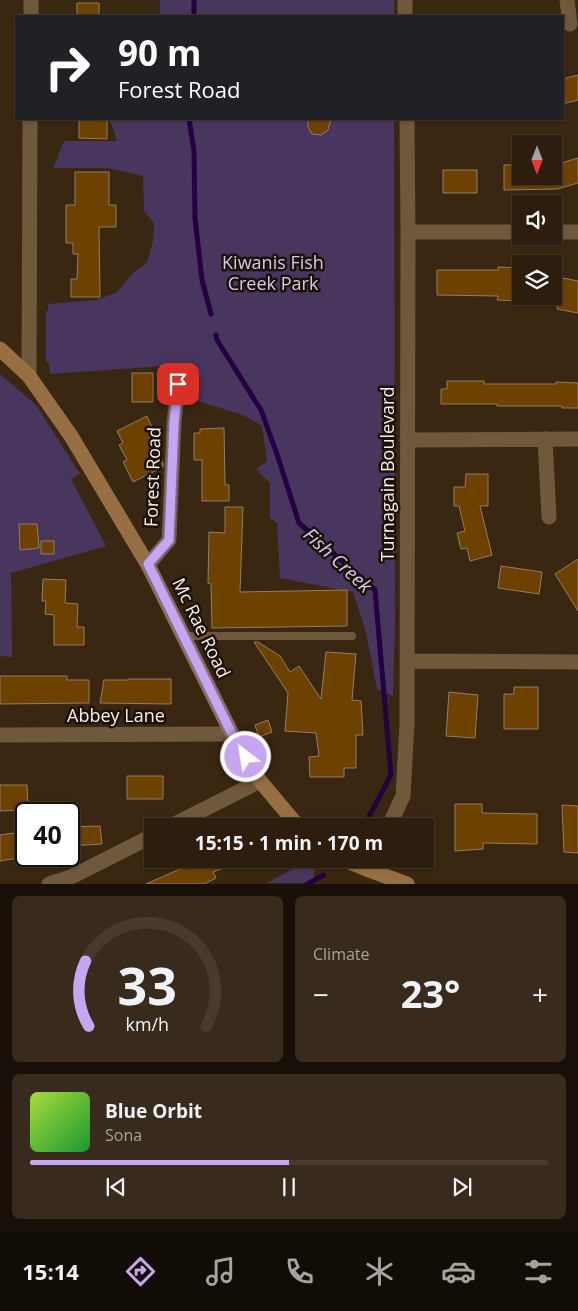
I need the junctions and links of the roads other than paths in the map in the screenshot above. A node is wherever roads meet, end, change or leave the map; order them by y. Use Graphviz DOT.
graph roads {
  1 [pos="31,0"];
  2 [pos="406,0"];
  3 [pos="567,0"];
  4 [pos="30,15"];
  5 [pos="405,15"];
  6 [pos="570,24"];
  7 [pos="30,120"];
  8 [pos="407,120"];
  9 [pos="408,232"];
  10 [pos="512,232"];
  11 [pos="562,232"];
  12 [pos="578,232"];
  13 [pos="0,349"];
  14 [pos="29,376"];
  15 [pos="178,384"];
  16 [pos="578,439"];
  17 [pos="408,440"];
  18 [pos="545,440"];
  19 [pos="549,517"];
  20 [pos="148,564"];
  21 [pos="184,636"];
  22 [pos="352,636"];
  23 [pos="407,661"];
  24 [pos="578,662"];
  25 [pos="232,734"];
  26 [pos="0,735"];
  27 [pos="260,781"];
  28 [pos="187,818"];
  29 [pos="291,818"];
  30 [pos="393,818"];
  31 [pos="144,840"];
  32 [pos="377,868"];
  33 [pos="49,884"];
  34 [pos="407,884"];
  1 -- 4 [label="street"];
  2 -- 5 [label="street"];
  3 -- 6 [label="street"];
  7 -- 14 [label="street"];
  8 -- 9 [label="street, Turnagain Boulevard"];
  9 -- 10 [label="street"];
  9 -- 17 [label="street, Turnagain Boulevard"];
  11 -- 12 [label="street"];
  13 -- 14 [label="street, Mc Rae Road"];
  14 -- 20 [label="street, Mc Rae Road"];
  15 -- 20 [label="street, Forest Road"];
  16 -- 18 [label="street"];
  17 -- 18 [label="street"];
  17 -- 23 [label="street, Turnagain Boulevard"];
  18 -- 19 [label="street"];
  20 -- 21 [label="street, Mc Rae Road"];
  21 -- 22 [label="lane"];
  21 -- 25 [label="street, Mc Rae Road"];
  23 -- 24 [label="street"];
  23 -- 30 [label="street, Turnagain Boulevard"];
  25 -- 26 [label="street, Abbey Lane"];
  25 -- 27 [label="street, Mc Rae Road"];
  27 -- 28 [label="street"];
  27 -- 29 [label="street, Mc Rae Road"];
  31 -- 33 [label="street"];
  32 -- 34 [label="street"];
}
